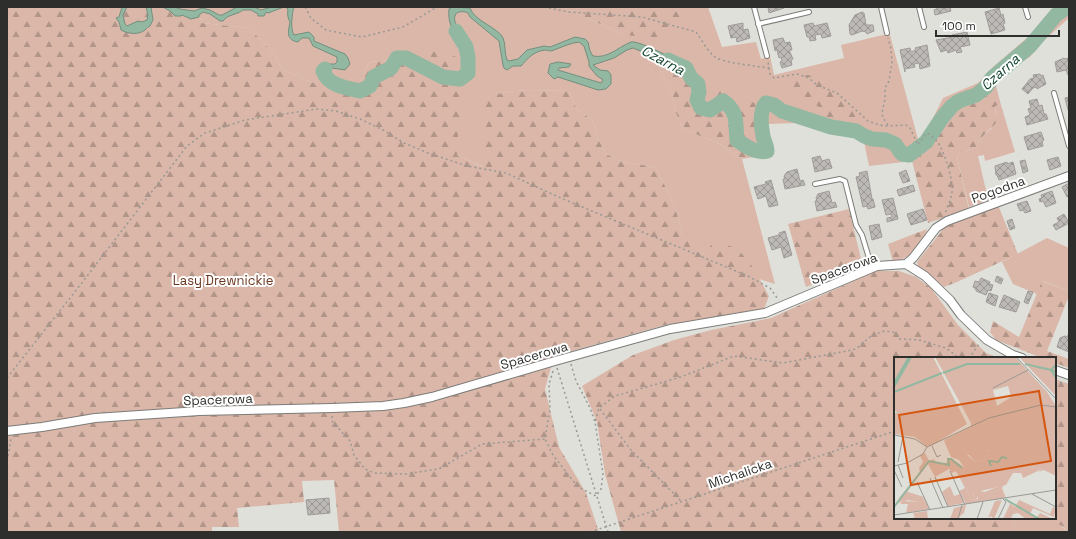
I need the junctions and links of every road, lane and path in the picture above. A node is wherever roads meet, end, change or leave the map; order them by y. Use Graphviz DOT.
graph roads {
  1 [pos="305,7"];
  2 [pos="437,7"];
  3 [pos="544,7"];
  4 [pos="754,7"];
  5 [pos="881,7"];
  6 [pos="919,7"];
  7 [pos="1025,7"];
  8 [pos="809,12"];
  9 [pos="1028,17"];
  10 [pos="758,24"];
  11 [pos="924,27"];
  12 [pos="886,33"];
  13 [pos="767,56"];
  14 [pos="769,68"];
  15 [pos="1054,93"];
  16 [pos="888,126"];
  17 [pos="1069,146"];
  18 [pos="1069,176"];
  19 [pos="815,184"];
  20 [pos="947,221"];
  21 [pos="906,264"];
  22 [pos="872,268"];
  23 [pos="782,305"];
  24 [pos="983,335"];
  25 [pos="570,357"];
  26 [pos="958,357"];
  27 [pos="969,357"];
  28 [pos="1020,357"];
  29 [pos="555,361"];
  30 [pos="1056,371"];
  31 [pos="559,376"];
  32 [pos="7,378"];
  33 [pos="1067,378"];
  34 [pos="1056,384"];
  35 [pos="332,408"];
  36 [pos="599,408"];
  37 [pos="595,422"];
  38 [pos="10,431"];
  39 [pos="894,431"];
  40 [pos="545,439"];
  41 [pos="7,461"];
  42 [pos="596,496"];
  43 [pos="682,502"];
  44 [pos="606,526"];
  45 [pos="590,532"];
  46 [pos="608,532"];
  1 -- 2 [label="path"];
  3 -- 14 [label="path"];
  4 -- 10 [label="lane"];
  5 -- 12 [label="lane"];
  6 -- 11 [label="lane"];
  7 -- 9 [label="lane"];
  8 -- 10 [label="lane"];
  10 -- 13 [label="lane"];
  12 -- 16 [label="path"];
  13 -- 14 [label="path"];
  14 -- 16 [label="path"];
  15 -- 17 [label="lane"];
  16 -- 20 [label="path"];
  18 -- 20 [label="street, Pogodna"];
  19 -- 22 [label="lane"];
  20 -- 21 [label="street, Pogodna"];
  21 -- 22 [label="street, Spacerowa"];
  21 -- 24 [label="street"];
  22 -- 23 [label="street, Spacerowa"];
  23 -- 25 [label="street, Spacerowa"];
  23 -- 32 [label="path"];
  24 -- 27 [label="path"];
  24 -- 28 [label="street"];
  25 -- 29 [label="street, Spacerowa"];
  25 -- 37 [label="path"];
  26 -- 36 [label="path"];
  29 -- 35 [label="street, Spacerowa"];
  29 -- 40 [label="path"];
  30 -- 33 [label="street"];
  31 -- 42 [label="path"];
  33 -- 34 [label="path"];
  35 -- 38 [label="street, Spacerowa"];
  35 -- 40 [label="path"];
  36 -- 37 [label="path"];
  36 -- 43 [label="path"];
  37 -- 42 [label="path"];
  38 -- 41 [label="path"];
  39 -- 43 [label="path, Michalicka"];
  40 -- 42 [label="path"];
  42 -- 44 [label="path"];
  43 -- 44 [label="path, Michalicka"];
  44 -- 45 [label="path, Michalicka"];
  44 -- 46 [label="path"];
}
